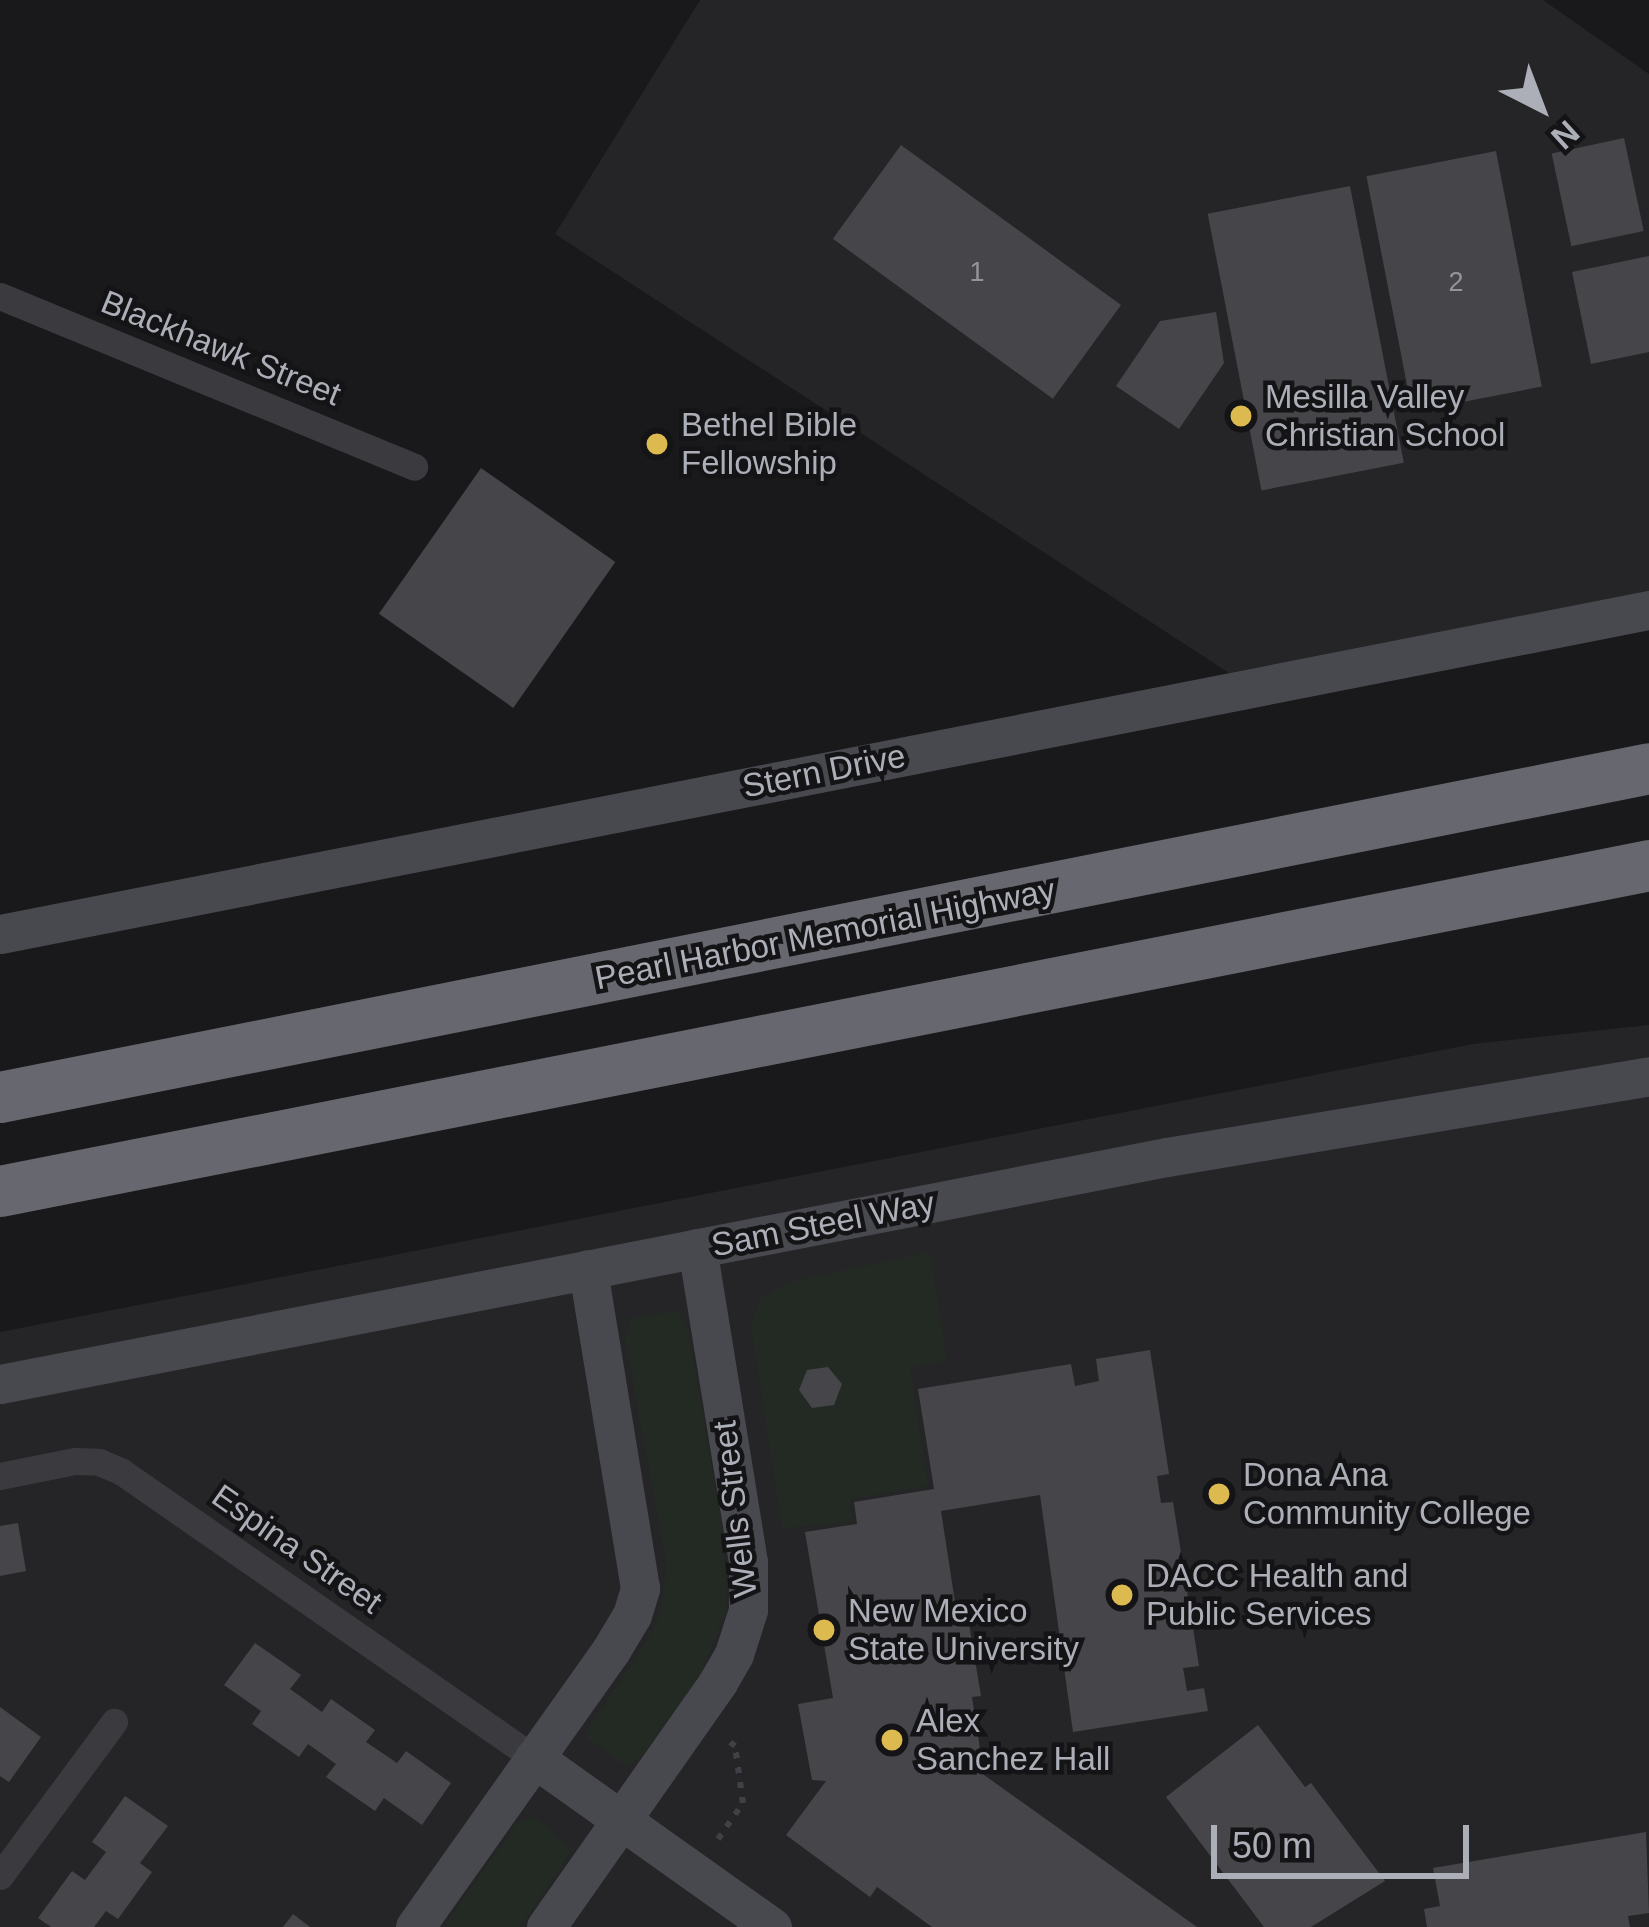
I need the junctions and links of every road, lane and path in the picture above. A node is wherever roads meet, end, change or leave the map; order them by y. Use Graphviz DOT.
graph roads {
  1 [pos="0,296"];
  2 [pos="414,467"];
  3 [pos="1649,610"];
  4 [pos="1649,768"];
  5 [pos="1649,865"];
  6 [pos="0,934"];
  7 [pos="1649,1076"];
  8 [pos="0,1097"];
  9 [pos="0,1191"];
  10 [pos="697,1248"];
  11 [pos="588,1269"];
  12 [pos="0,1384"];
  13 [pos="0,1477"];
  14 [pos="114,1722"];
  15 [pos="722,1736"];
  16 [pos="534,1758"];
  17 [pos="622,1820"];
  18 [pos="718,1839"];
  19 [pos="0,1876"];
  20 [pos="415,1927"];
  21 [pos="546,1927"];
  22 [pos="772,1927"];
  1 -- 2 [label="street, Blackhawk Street"];
  3 -- 6 [label="street, Stern Drive"];
  4 -- 8 [label="highway, Pearl Harbor Memorial Highway"];
  5 -- 9 [label="highway"];
  7 -- 10 [label="street, Sam Steel Way"];
  10 -- 11 [label="street, Sam Steel Way"];
  10 -- 17 [label="street, Wells Street"];
  11 -- 12 [label="street, Sam Steel Way"];
  11 -- 16 [label="street"];
  13 -- 16 [label="street, Espina Street"];
  14 -- 19 [label="street"];
  15 -- 18 [label="path"];
  16 -- 17 [label="street"];
  16 -- 20 [label="street"];
  17 -- 21 [label="street, Wells Street"];
  17 -- 22 [label="street"];
}
